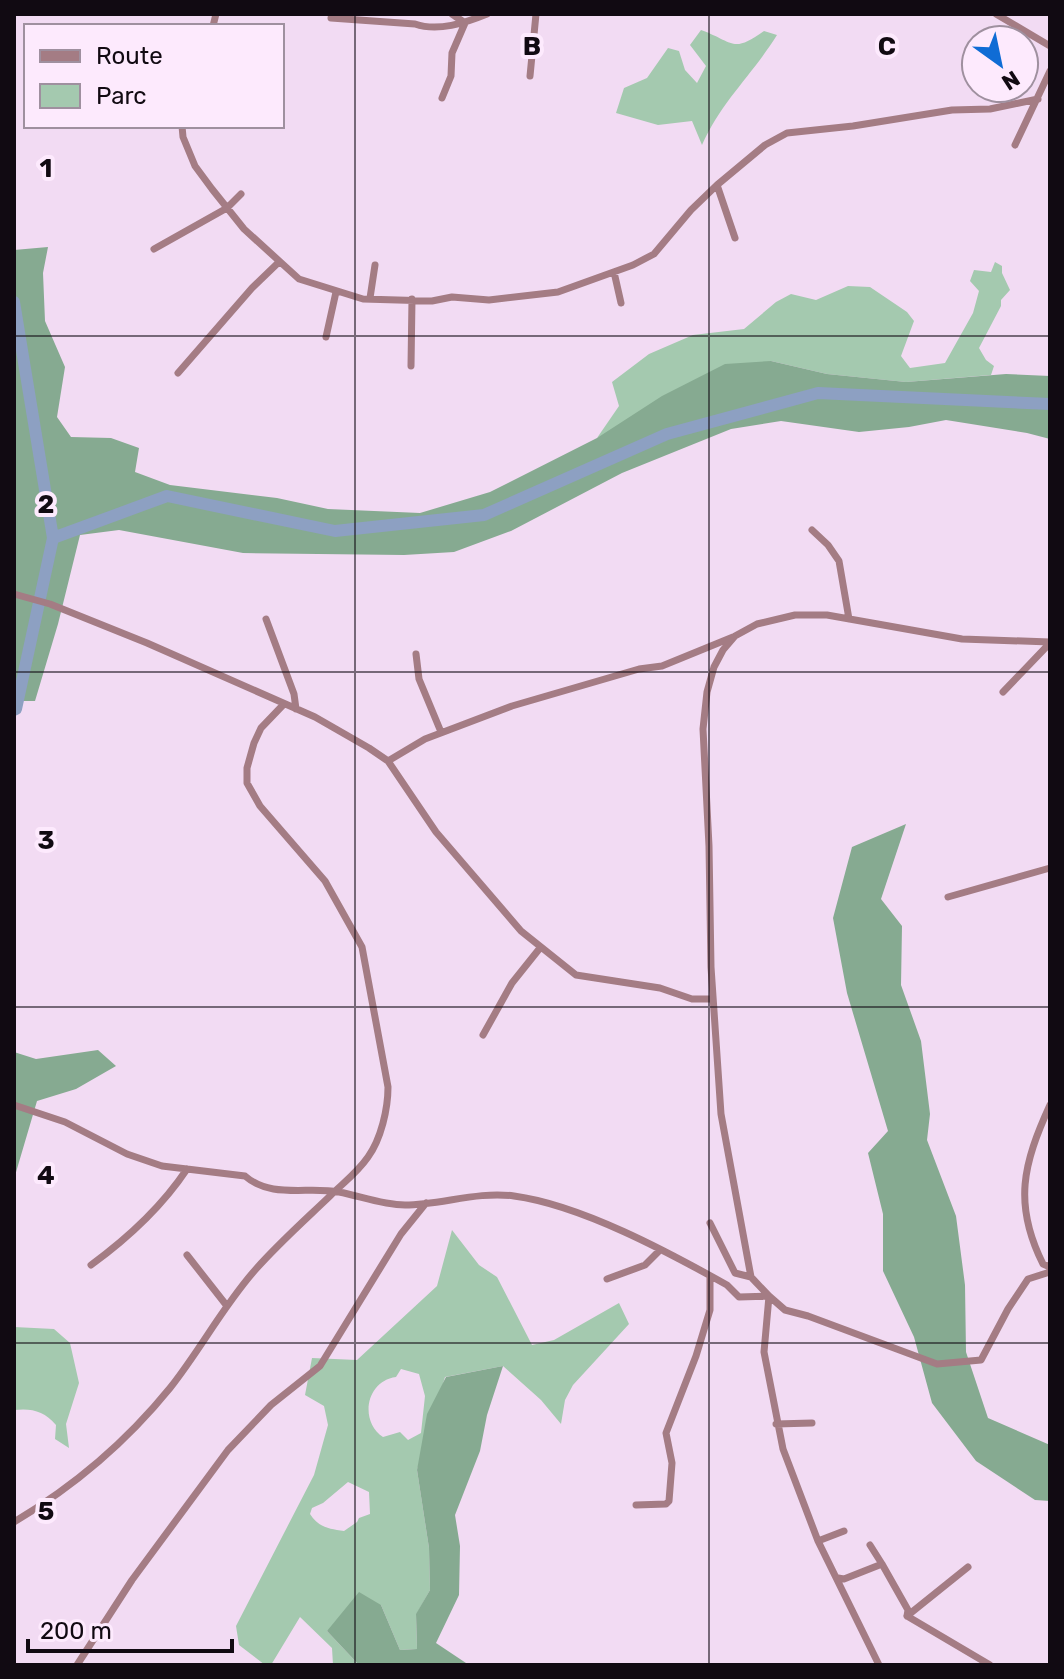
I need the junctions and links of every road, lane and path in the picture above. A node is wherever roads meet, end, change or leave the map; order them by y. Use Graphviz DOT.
graph roads {
  1 [pos="452,14"];
  2 [pos="487,14"];
  3 [pos="536,14"];
  4 [pos="996,14"];
  5 [pos="331,18"];
  6 [pos="465,23"];
  7 [pos="1050,46"];
  8 [pos="1050,71"];
  9 [pos="530,76"];
  10 [pos="1040,94"];
  11 [pos="442,98"];
  12 [pos="1014,104"];
  13 [pos="1036,104"];
  14 [pos="182,128"];
  15 [pos="1015,145"];
  16 [pos="717,185"];
  17 [pos="241,194"];
  18 [pos="227,208"];
  19 [pos="735,238"];
  20 [pos="154,249"];
  21 [pos="279,262"];
  22 [pos="375,265"];
  23 [pos="614,272"];
  24 [pos="336,292"];
  25 [pos="370,298"];
  26 [pos="412,299"];
  27 [pos="621,303"];
  28 [pos="326,337"];
  29 [pos="411,366"];
  30 [pos="178,373"];
  31 [pos="812,530"];
  32 [pos="14,594"];
  33 [pos="266,619"];
  34 [pos="849,619"];
  35 [pos="735,636"];
  36 [pos="1050,642"];
  37 [pos="416,654"];
  38 [pos="1003,692"];
  39 [pos="284,704"];
  40 [pos="296,709"];
  41 [pos="441,732"];
  42 [pos="388,761"];
  43 [pos="1050,868"];
  44 [pos="948,897"];
  45 [pos="540,948"];
  46 [pos="713,999"];
  47 [pos="483,1035"];
  48 [pos="14,1105"];
  49 [pos="1050,1105"];
  50 [pos="187,1169"];
  51 [pos="335,1191"];
  52 [pos="426,1203"];
  53 [pos="710,1223"];
  54 [pos="659,1251"];
  55 [pos="187,1255"];
  56 [pos="91,1265"];
  57 [pos="1050,1269"];
  58 [pos="710,1276"];
  59 [pos="751,1277"];
  60 [pos="607,1279"];
  61 [pos="769,1296"];
  62 [pos="227,1306"];
  63 [pos="812,1423"];
  64 [pos="776,1424"];
  65 [pos="636,1505"];
  66 [pos="14,1522"];
  67 [pos="844,1531"];
  68 [pos="818,1541"];
  69 [pos="870,1545"];
  70 [pos="882,1564"];
  71 [pos="968,1567"];
  72 [pos="838,1578"];
  73 [pos="907,1616"];
  74 [pos="77,1665"];
  75 [pos="879,1665"];
  76 [pos="990,1665"];
  1 -- 6 [label="street"];
  2 -- 6 [label="street"];
  3 -- 9 [label="street"];
  4 -- 7 [label="street"];
  5 -- 6 [label="street"];
  6 -- 11 [label="street"];
  8 -- 10 [label="street"];
  12 -- 16 [label="street"];
  13 -- 15 [label="street"];
  14 -- 18 [label="street"];
  16 -- 19 [label="street"];
  16 -- 23 [label="street"];
  17 -- 18 [label="street"];
  18 -- 20 [label="street"];
  18 -- 21 [label="street"];
  21 -- 24 [label="street"];
  21 -- 30 [label="street"];
  22 -- 25 [label="street"];
  23 -- 26 [label="street"];
  23 -- 27 [label="street"];
  24 -- 25 [label="street"];
  24 -- 28 [label="street"];
  25 -- 26 [label="street"];
  26 -- 29 [label="street"];
  31 -- 34 [label="street"];
  32 -- 39 [label="street"];
  33 -- 40 [label="street"];
  34 -- 35 [label="street"];
  34 -- 36 [label="street"];
  35 -- 41 [label="street"];
  35 -- 46 [label="street"];
  36 -- 38 [label="street"];
  37 -- 41 [label="street"];
  39 -- 40 [label="street"];
  39 -- 51 [label="street"];
  40 -- 42 [label="street"];
  41 -- 42 [label="street"];
  42 -- 45 [label="street"];
  43 -- 44 [label="street"];
  45 -- 46 [label="street"];
  45 -- 47 [label="street"];
  46 -- 59 [label="street"];
  48 -- 50 [label="street"];
  49 -- 57 [label="street"];
  50 -- 51 [label="street"];
  50 -- 56 [label="street"];
  51 -- 52 [label="street"];
  51 -- 62 [label="street"];
  52 -- 54 [label="street"];
  52 -- 74 [label="street"];
  53 -- 59 [label="street"];
  54 -- 58 [label="street"];
  54 -- 60 [label="street"];
  55 -- 62 [label="street"];
  57 -- 61 [label="street"];
  58 -- 61 [label="street"];
  58 -- 65 [label="street"];
  59 -- 61 [label="street"];
  61 -- 64 [label="street"];
  62 -- 66 [label="street"];
  63 -- 64 [label="street"];
  64 -- 68 [label="street"];
  67 -- 68 [label="street"];
  68 -- 72 [label="street"];
  69 -- 70 [label="street"];
  70 -- 72 [label="street"];
  70 -- 73 [label="street"];
  71 -- 73 [label="street"];
  72 -- 75 [label="street"];
  73 -- 76 [label="street"];
}
